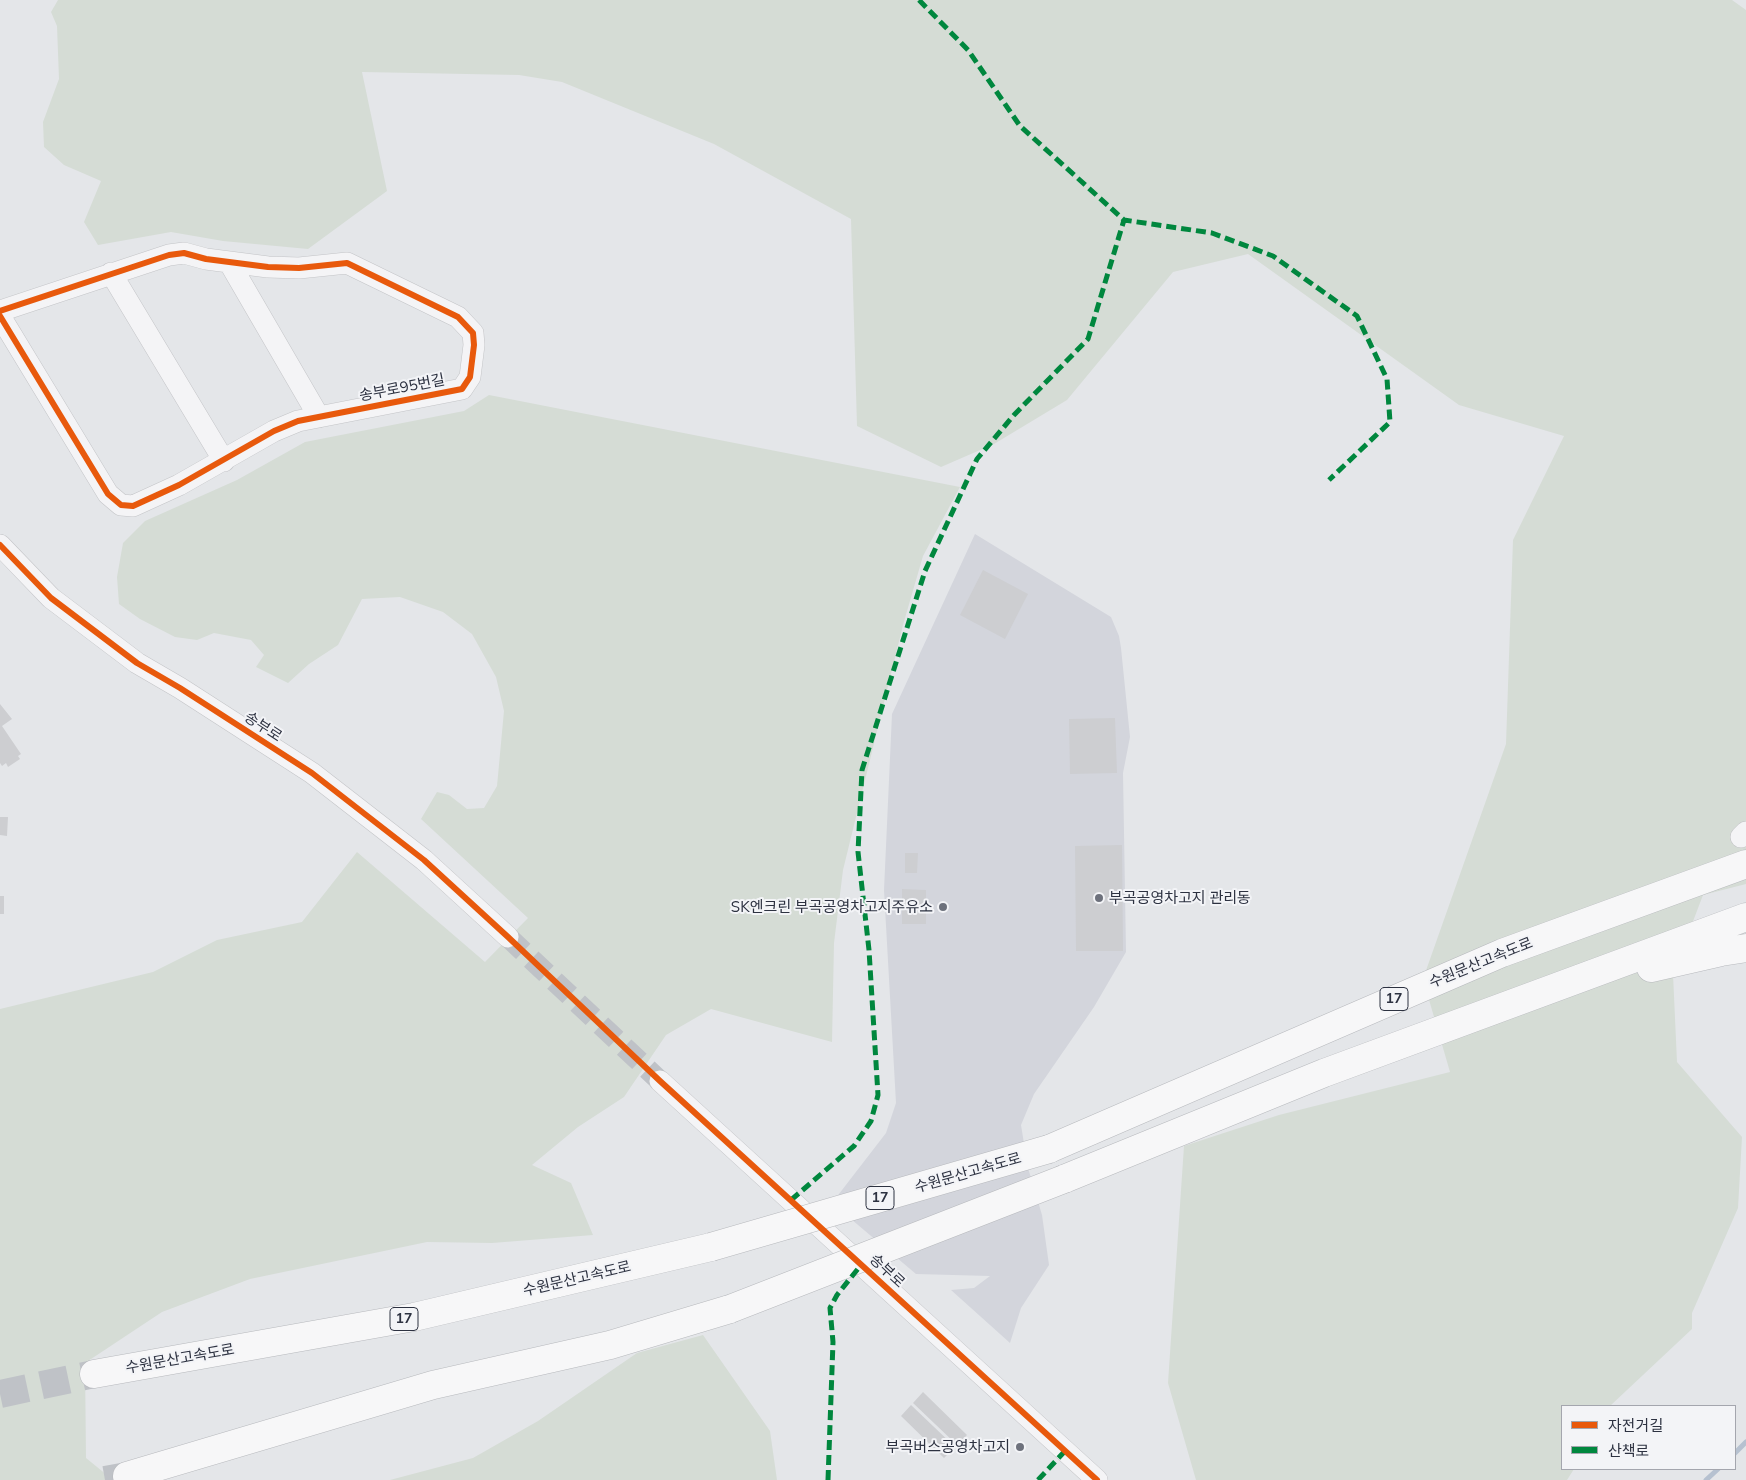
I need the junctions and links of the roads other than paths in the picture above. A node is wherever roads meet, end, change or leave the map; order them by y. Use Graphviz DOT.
graph roads {
  1 [pos="229,262"];
  2 [pos="111,273"];
  3 [pos="0,311"];
  4 [pos="0,316"];
  5 [pos="319,417"];
  6 [pos="224,461"];
  7 [pos="0,545"];
  8 [pos="1746,864"];
  9 [pos="1746,917"];
  10 [pos="508,937"];
  11 [pos="1746,948"];
  12 [pos="1540,995"];
  13 [pos="660,1081"];
  14 [pos="94,1374"];
  15 [pos="127,1476"];
  16 [pos="1097,1480"];
  1 -- 2 [label="street, 송부로95번길"];
  1 -- 5 [label="street"];
  1 -- 5 [label="street, 송부로95번길"];
  2 -- 3 [label="street, 송부로95번길"];
  2 -- 6 [label="street"];
  4 -- 6 [label="street, 송부로95번길"];
  5 -- 6 [label="street, 송부로95번길"];
  7 -- 10 [label="street, 송부로"];
  8 -- 14 [label="highway, 수원문산고속도로 / 17, bridge"];
  9 -- 12 [label="highway"];
  11 -- 12 [label="highway"];
  12 -- 15 [label="highway, bridge"];
  13 -- 16 [label="street, 송부로"];
}
